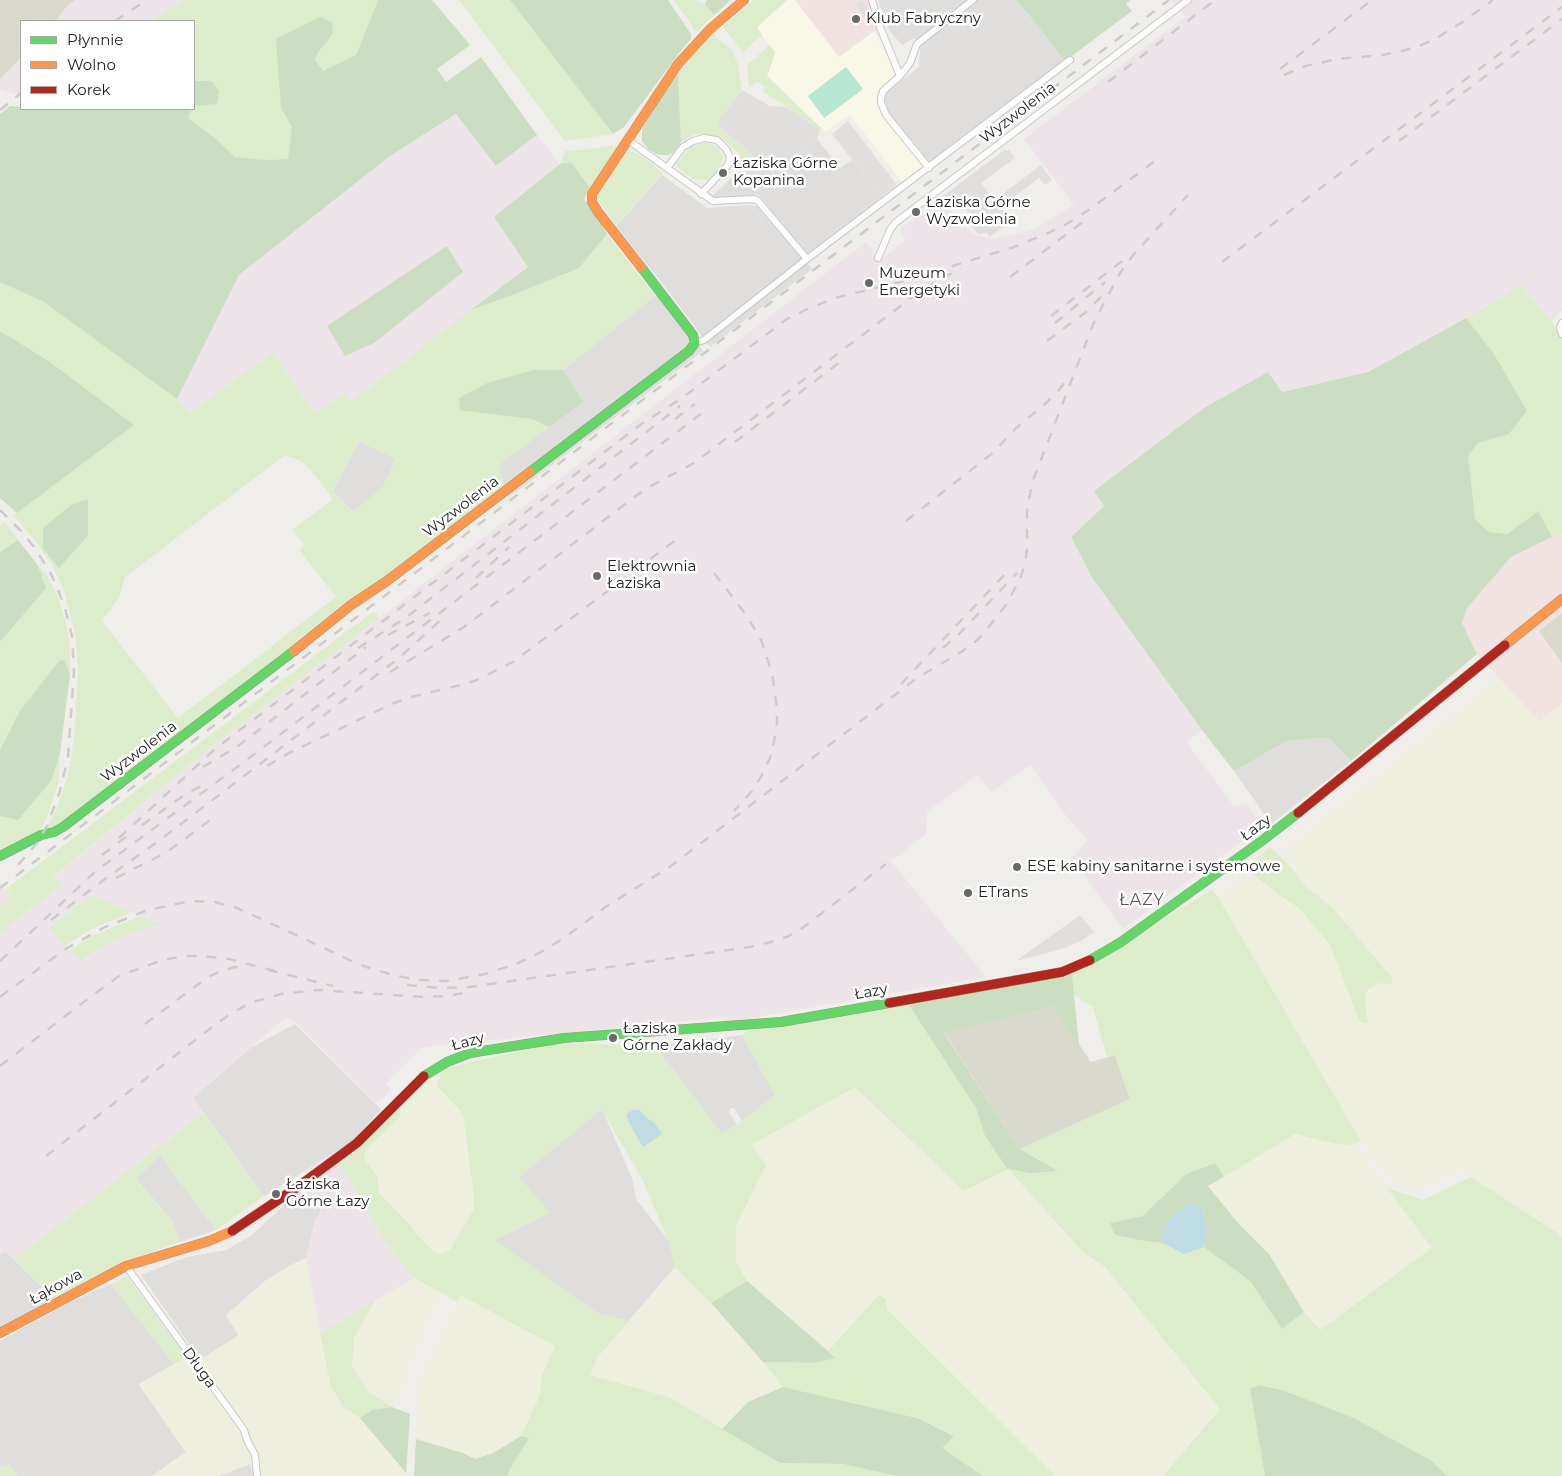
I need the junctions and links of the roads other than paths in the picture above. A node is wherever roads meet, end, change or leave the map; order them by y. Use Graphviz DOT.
graph roads {
  1 [pos="744,0"];
  2 [pos="872,0"];
  3 [pos="972,0"];
  4 [pos="1188,0"];
  5 [pos="1070,60"];
  6 [pos="900,76"];
  7 [pos="628,140"];
  8 [pos="666,168"];
  9 [pos="929,168"];
  10 [pos="702,194"];
  11 [pos="878,258"];
  12 [pos="807,259"];
  13 [pos="1562,323"];
  14 [pos="1562,334"];
  15 [pos="695,343"];
  16 [pos="1562,599"];
  17 [pos="0,856"];
  18 [pos="126,1266"];
  19 [pos="0,1333"];
  20 [pos="257,1476"];
  1 -- 7 [label="street"];
  2 -- 6 [label="street"];
  3 -- 6 [label="street"];
  4 -- 11 [label="street, Wyzwolenia"];
  5 -- 9 [label="street, Wyzwolenia"];
  6 -- 9 [label="street"];
  7 -- 8 [label="street"];
  7 -- 15 [label="street"];
  8 -- 10 [label="street"];
  8 -- 10 [label="street"];
  9 -- 12 [label="street, Wyzwolenia"];
  10 -- 12 [label="street"];
  12 -- 15 [label="street, Wyzwolenia"];
  13 -- 14 [label="street"];
  15 -- 17 [label="street, Wyzwolenia"];
  16 -- 18 [label="street, Łazy"];
  18 -- 19 [label="street, Łąkowa"];
  18 -- 20 [label="street, Długa"];
}
